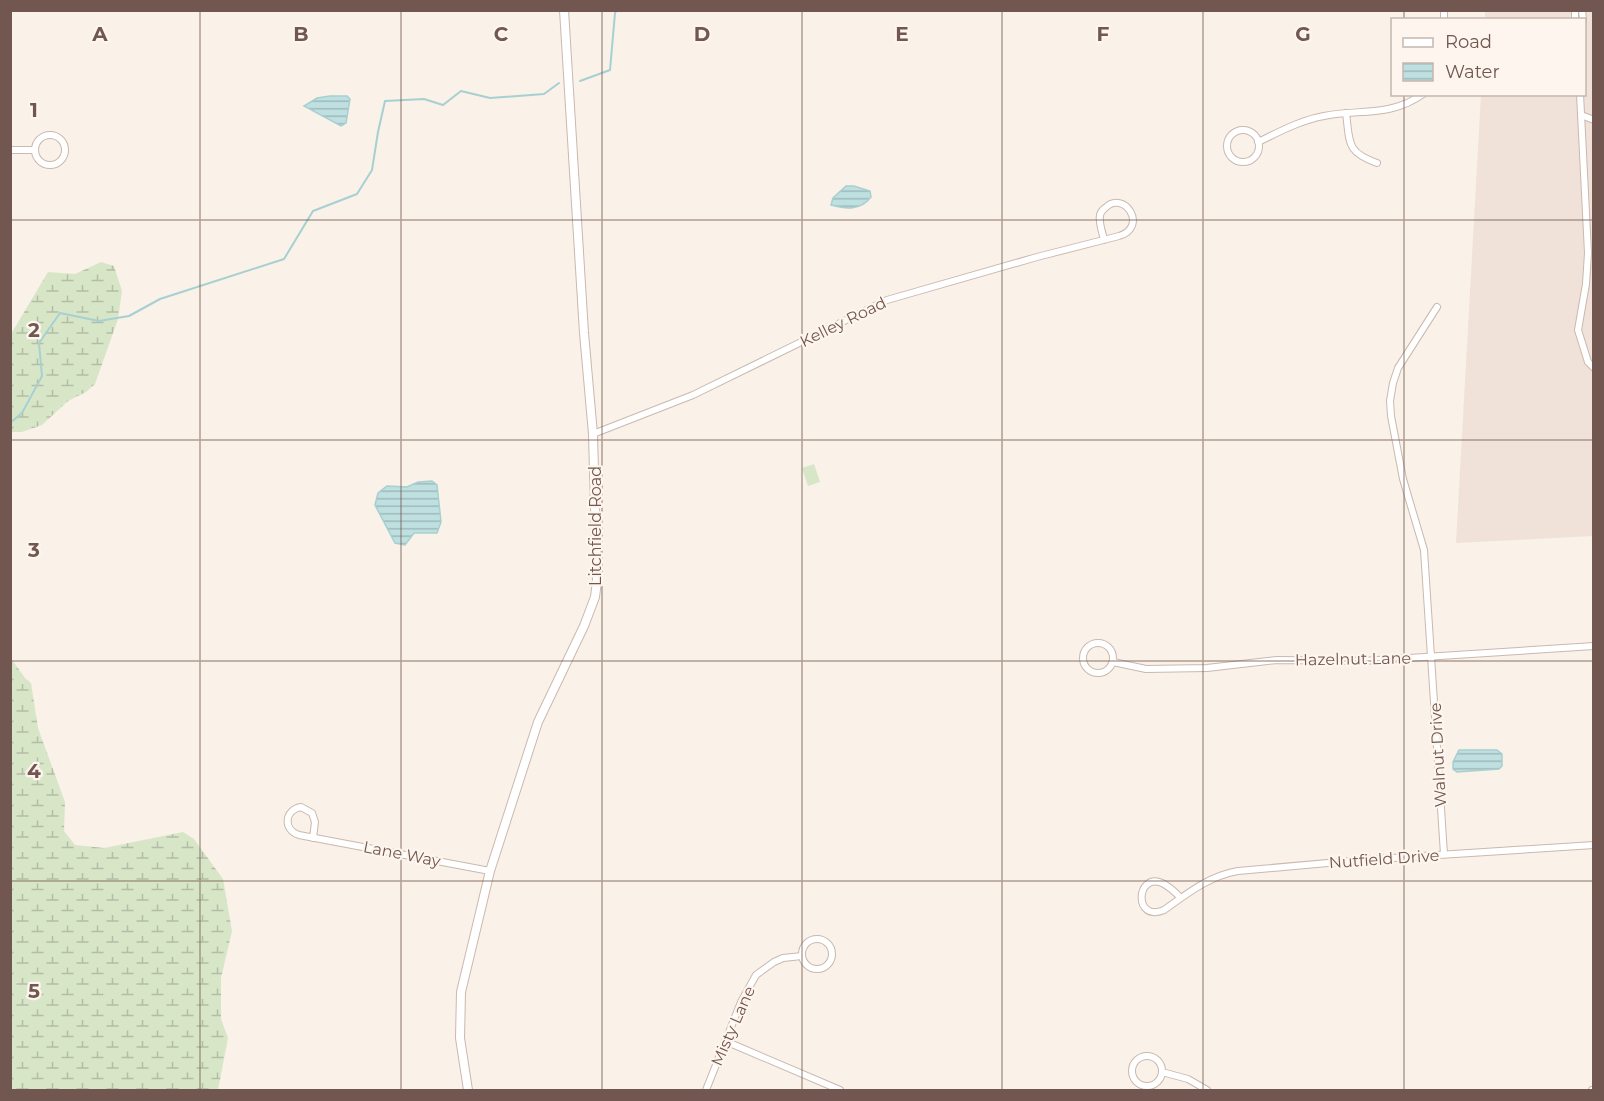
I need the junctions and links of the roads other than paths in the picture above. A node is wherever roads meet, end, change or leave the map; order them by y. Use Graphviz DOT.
graph roads {
  1 [pos="564,10"];
  2 [pos="1420,96"];
  3 [pos="1580,96"];
  4 [pos="1346,113"];
  5 [pos="1581,115"];
  6 [pos="1593,120"];
  7 [pos="1258,142"];
  8 [pos="10,150"];
  9 [pos="35,150"];
  10 [pos="1377,163"];
  11 [pos="1104,240"];
  12 [pos="1437,307"];
  13 [pos="1593,368"];
  14 [pos="593,434"];
  15 [pos="1593,645"];
  16 [pos="1432,656"];
  17 [pos="1113,662"];
  18 [pos="313,838"];
  19 [pos="1593,845"];
  20 [pos="1444,855"];
  21 [pos="490,871"];
  22 [pos="1181,898"];
  23 [pos="802,956"];
  24 [pos="725,1041"];
  25 [pos="1162,1072"];
  26 [pos="468,1090"];
  27 [pos="706,1090"];
  28 [pos="840,1090"];
  29 [pos="1207,1090"];
  1 -- 14 [label="street, Litchfield Road"];
  2 -- 4 [label="street"];
  3 -- 5 [label="street"];
  4 -- 7 [label="street"];
  4 -- 10 [label="street"];
  5 -- 6 [label="street"];
  5 -- 13 [label="street"];
  7 -- 7 [label="street"];
  8 -- 9 [label="street"];
  9 -- 9 [label="street"];
  11 -- 11 [label="street, Kelley Road"];
  11 -- 14 [label="street, Kelley Road"];
  12 -- 16 [label="street, Walnut Drive"];
  14 -- 21 [label="street, Litchfield Road"];
  15 -- 16 [label="street, Hazelnut Lane"];
  16 -- 17 [label="street, Hazelnut Lane"];
  16 -- 20 [label="street, Walnut Drive"];
  17 -- 17 [label="street, Hazelnut Lane"];
  18 -- 18 [label="street, Lane Way"];
  18 -- 21 [label="street, Lane Way"];
  19 -- 20 [label="street, Nutfield Drive"];
  20 -- 22 [label="street, Nutfield Drive"];
  21 -- 26 [label="street, Litchfield Road"];
  22 -- 22 [label="street, Nutfield Drive"];
  23 -- 23 [label="street, Misty Lane"];
  23 -- 24 [label="street, Misty Lane"];
  24 -- 27 [label="street, Misty Lane"];
  24 -- 28 [label="street"];
  25 -- 25 [label="street"];
  25 -- 29 [label="street"];
}
